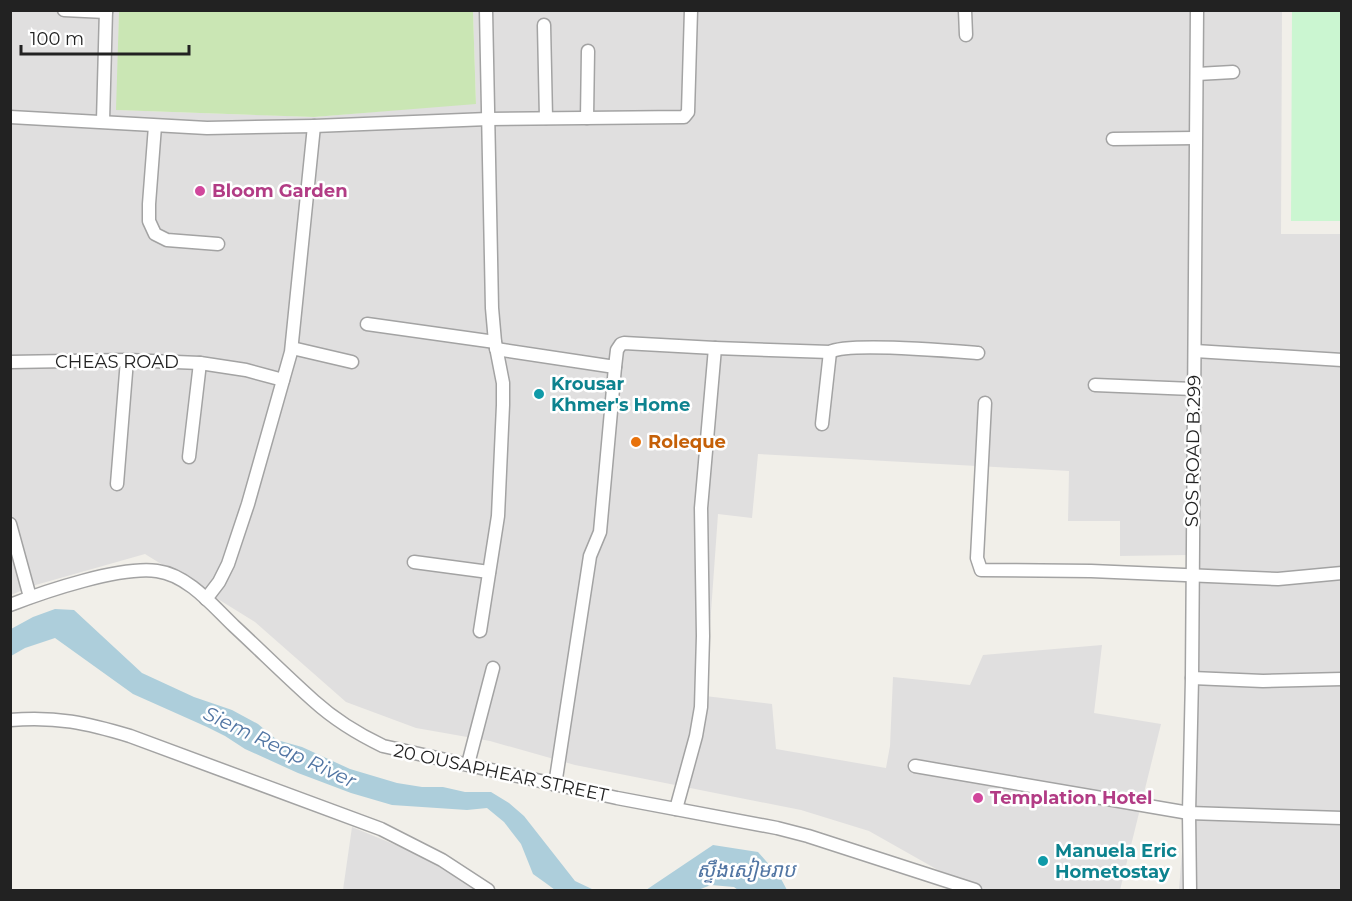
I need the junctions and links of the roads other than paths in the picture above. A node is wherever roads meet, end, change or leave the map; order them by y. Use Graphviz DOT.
graph roads {
  1 [pos="64,10"];
  2 [pos="486,10"];
  3 [pos="691,10"];
  4 [pos="965,10"];
  5 [pos="1197,10"];
  6 [pos="106,11"];
  7 [pos="544,25"];
  8 [pos="966,35"];
  9 [pos="588,51"];
  10 [pos="1233,72"];
  11 [pos="1197,74"];
  12 [pos="10,117"];
  13 [pos="546,118"];
  14 [pos="587,118"];
  15 [pos="488,119"];
  16 [pos="103,122"];
  17 [pos="155,126"];
  18 [pos="314,126"];
  19 [pos="1195,138"];
  20 [pos="1113,139"];
  21 [pos="218,244"];
  22 [pos="367,324"];
  23 [pos="496,346"];
  24 [pos="292,348"];
  25 [pos="715,348"];
  26 [pos="1195,351"];
  27 [pos="830,352"];
  28 [pos="978,353"];
  29 [pos="127,360"];
  30 [pos="1341,360"];
  31 [pos="10,362"];
  32 [pos="352,362"];
  33 [pos="200,363"];
  34 [pos="615,367"];
  35 [pos="283,380"];
  36 [pos="1095,385"];
  37 [pos="1193,389"];
  38 [pos="985,403"];
  39 [pos="822,424"];
  40 [pos="189,457"];
  41 [pos="117,484"];
  42 [pos="10,524"];
  43 [pos="414,562"];
  44 [pos="489,572"];
  45 [pos="1341,573"];
  46 [pos="1192,575"];
  47 [pos="30,597"];
  48 [pos="206,599"];
  49 [pos="10,605"];
  50 [pos="480,631"];
  51 [pos="492,668"];
  52 [pos="1192,678"];
  53 [pos="1341,679"];
  54 [pos="10,720"];
  55 [pos="468,764"];
  56 [pos="915,766"];
  57 [pos="555,785"];
  58 [pos="676,809"];
  59 [pos="1189,813"];
  60 [pos="1341,818"];
  61 [pos="488,891"];
  62 [pos="975,891"];
  63 [pos="1190,891"];
  1 -- 6 [label="street"];
  2 -- 15 [label="street"];
  3 -- 14 [label="street"];
  4 -- 8 [label="street"];
  5 -- 11 [label="street, SOS ROAD B.299"];
  6 -- 16 [label="street"];
  7 -- 13 [label="street"];
  9 -- 14 [label="street"];
  10 -- 11 [label="street"];
  11 -- 19 [label="street, SOS ROAD B.299"];
  12 -- 16 [label="street"];
  13 -- 14 [label="street"];
  13 -- 15 [label="street"];
  15 -- 18 [label="street"];
  15 -- 23 [label="street"];
  16 -- 17 [label="street"];
  17 -- 18 [label="street"];
  17 -- 21 [label="street"];
  18 -- 24 [label="street"];
  19 -- 20 [label="street"];
  19 -- 26 [label="street, SOS ROAD B.299"];
  22 -- 23 [label="street"];
  23 -- 34 [label="street"];
  23 -- 44 [label="street"];
  24 -- 32 [label="street"];
  24 -- 35 [label="street"];
  25 -- 27 [label="street"];
  25 -- 34 [label="street"];
  25 -- 58 [label="street"];
  26 -- 30 [label="street"];
  26 -- 37 [label="street, SOS ROAD B.299"];
  27 -- 28 [label="street"];
  27 -- 39 [label="street"];
  29 -- 31 [label="street, CHEAS ROAD"];
  29 -- 33 [label="street, CHEAS ROAD"];
  29 -- 41 [label="street"];
  33 -- 35 [label="street"];
  33 -- 40 [label="street, CHEAS ROAD"];
  34 -- 57 [label="street"];
  35 -- 48 [label="street"];
  36 -- 37 [label="street"];
  37 -- 46 [label="street, SOS ROAD B.299"];
  38 -- 46 [label="street"];
  42 -- 47 [label="street"];
  43 -- 44 [label="street"];
  44 -- 50 [label="street"];
  45 -- 46 [label="street"];
  46 -- 52 [label="street, SOS ROAD B.299"];
  47 -- 48 [label="street, 20 OUSAPHEAR STREET"];
  47 -- 49 [label="street, 20 OUSAPHEAR STREET"];
  48 -- 55 [label="street, 20 OUSAPHEAR STREET"];
  51 -- 55 [label="street"];
  52 -- 53 [label="street"];
  52 -- 59 [label="street, SOS ROAD B.299"];
  54 -- 61 [label="street"];
  55 -- 57 [label="street, 20 OUSAPHEAR STREET"];
  56 -- 59 [label="street"];
  57 -- 58 [label="street, 20 OUSAPHEAR STREET"];
  58 -- 62 [label="street, 20 OUSAPHEAR STREET"];
  59 -- 60 [label="street"];
  59 -- 63 [label="street, SOS ROAD B.299"];
}
